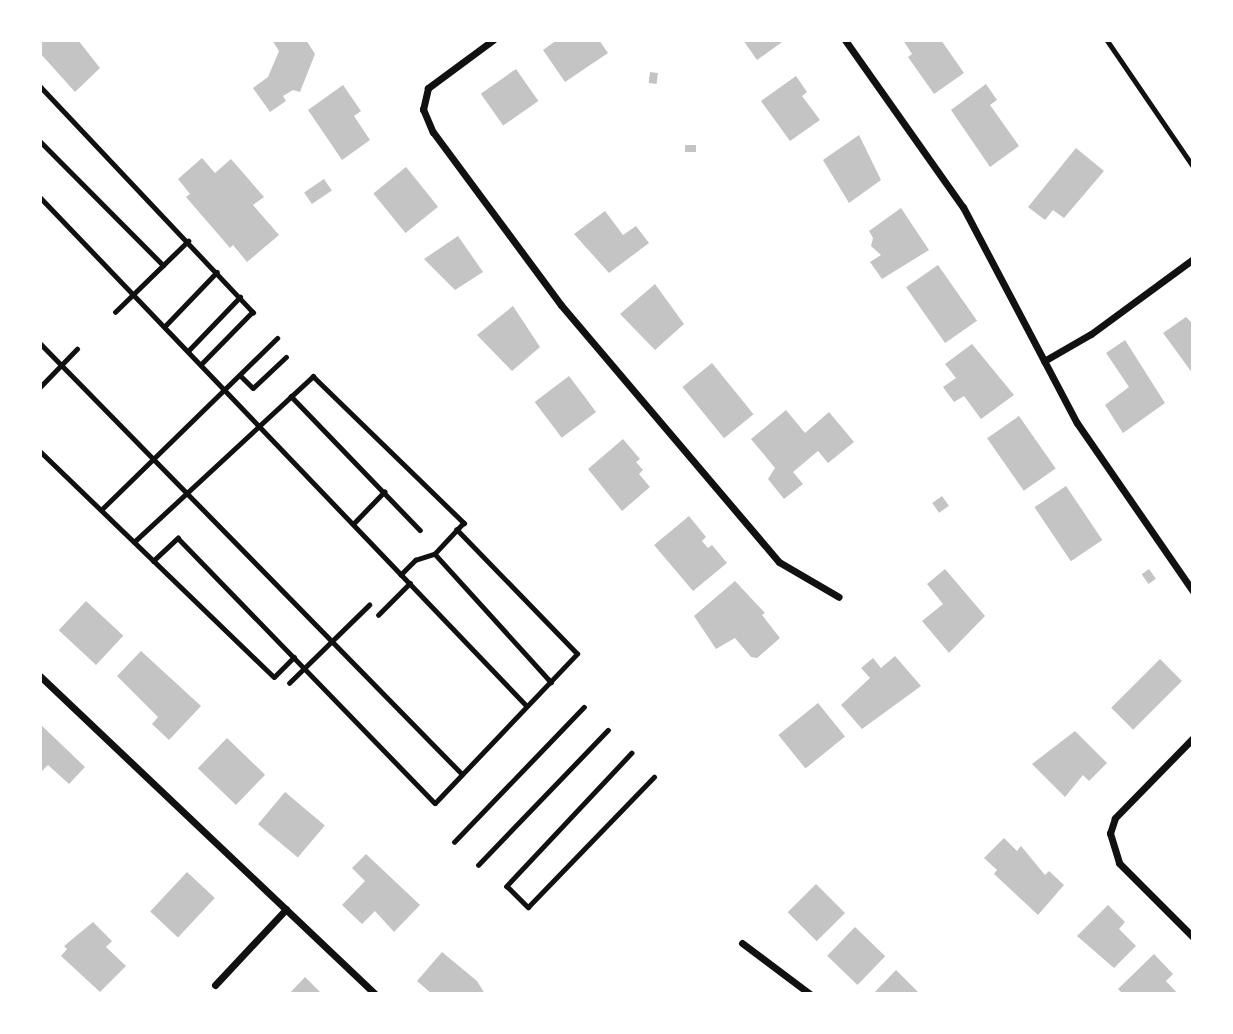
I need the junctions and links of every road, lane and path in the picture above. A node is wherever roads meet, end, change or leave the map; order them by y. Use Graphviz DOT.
graph roads {
  1 [pos="493,40"];
  2 [pos="845,40"];
  3 [pos="1107,40"];
  4 [pos="40,86"];
  5 [pos="40,141"];
  6 [pos="1193,166"];
  7 [pos="40,197"];
  8 [pos="188,241"];
  9 [pos="1193,259"];
  10 [pos="163,265"];
  11 [pos="217,272"];
  12 [pos="133,295"];
  13 [pos="240,297"];
  14 [pos="115,312"];
  15 [pos="164,327"];
  16 [pos="277,338"];
  17 [pos="40,343"];
  18 [pos="77,349"];
  19 [pos="188,351"];
  20 [pos="285,357"];
  21 [pos="1044,361"];
  22 [pos="62,365"];
  23 [pos="201,365"];
  24 [pos="240,375"];
  25 [pos="40,387"];
  26 [pos="224,390"];
  27 [pos="291,396"];
  28 [pos="259,426"];
  29 [pos="40,451"];
  30 [pos="153,459"];
  31 [pos="384,492"];
  32 [pos="186,493"];
  33 [pos="101,510"];
  34 [pos="353,524"];
  35 [pos="420,530"];
  36 [pos="457,530"];
  37 [pos="134,542"];
  38 [pos="435,554"];
  39 [pos="153,561"];
  40 [pos="401,575"];
  41 [pos="410,583"];
  42 [pos="1193,591"];
  43 [pos="839,597"];
  44 [pos="369,606"];
  45 [pos="378,615"];
  46 [pos="332,641"];
  47 [pos="294,657"];
  48 [pos="305,667"];
  49 [pos="40,676"];
  50 [pos="551,682"];
  51 [pos="289,683"];
  52 [pos="527,706"];
  53 [pos="584,707"];
  54 [pos="608,730"];
  55 [pos="1193,738"];
  56 [pos="632,753"];
  57 [pos="462,775"];
  58 [pos="654,777"];
  59 [pos="454,842"];
  60 [pos="478,866"];
  61 [pos="286,909"];
  62 [pos="1193,937"];
  63 [pos="742,943"];
  64 [pos="215,985"];
  65 [pos="375,994"];
  66 [pos="810,994"];
  1 -- 43 [label="street"];
  2 -- 21 [label="street"];
  3 -- 6 [label="path"];
  4 -- 8 [label="path"];
  5 -- 10 [label="path"];
  7 -- 12 [label="path"];
  8 -- 10 [label="path"];
  8 -- 11 [label="path"];
  9 -- 21 [label="street"];
  10 -- 12 [label="path"];
  11 -- 13 [label="path"];
  11 -- 15 [label="path"];
  12 -- 14 [label="path"];
  12 -- 15 [label="path"];
  13 -- 19 [label="path"];
  13 -- 23 [label="path"];
  15 -- 19 [label="path"];
  16 -- 24 [label="path"];
  17 -- 22 [label="path"];
  18 -- 22 [label="path"];
  19 -- 23 [label="path"];
  20 -- 24 [label="path"];
  21 -- 42 [label="street"];
  22 -- 25 [label="path"];
  22 -- 30 [label="path"];
  23 -- 26 [label="path"];
  24 -- 26 [label="path"];
  26 -- 28 [label="path"];
  26 -- 30 [label="path"];
  27 -- 28 [label="path"];
  27 -- 31 [label="path"];
  27 -- 36 [label="path"];
  28 -- 32 [label="path"];
  28 -- 34 [label="path"];
  29 -- 33 [label="path"];
  30 -- 32 [label="path"];
  30 -- 33 [label="path"];
  31 -- 34 [label="path"];
  31 -- 35 [label="path"];
  32 -- 37 [label="path"];
  32 -- 46 [label="path"];
  33 -- 37 [label="path"];
  34 -- 40 [label="path"];
  36 -- 38 [label="path"];
  36 -- 50 [label="path"];
  37 -- 39 [label="path"];
  38 -- 40 [label="path"];
  38 -- 50 [label="path"];
  39 -- 47 [label="path"];
  39 -- 47 [label="path"];
  40 -- 41 [label="path"];
  41 -- 45 [label="path"];
  41 -- 52 [label="path"];
  44 -- 46 [label="path"];
  46 -- 48 [label="path"];
  46 -- 57 [label="path"];
  47 -- 48 [label="path"];
  48 -- 51 [label="path"];
  48 -- 57 [label="path"];
  49 -- 61 [label="street"];
  50 -- 52 [label="path"];
  52 -- 57 [label="path"];
  53 -- 59 [label="path"];
  54 -- 60 [label="path"];
  55 -- 62 [label="street"];
  56 -- 58 [label="path"];
  61 -- 64 [label="street"];
  61 -- 65 [label="street"];
  63 -- 66 [label="street"];
}
